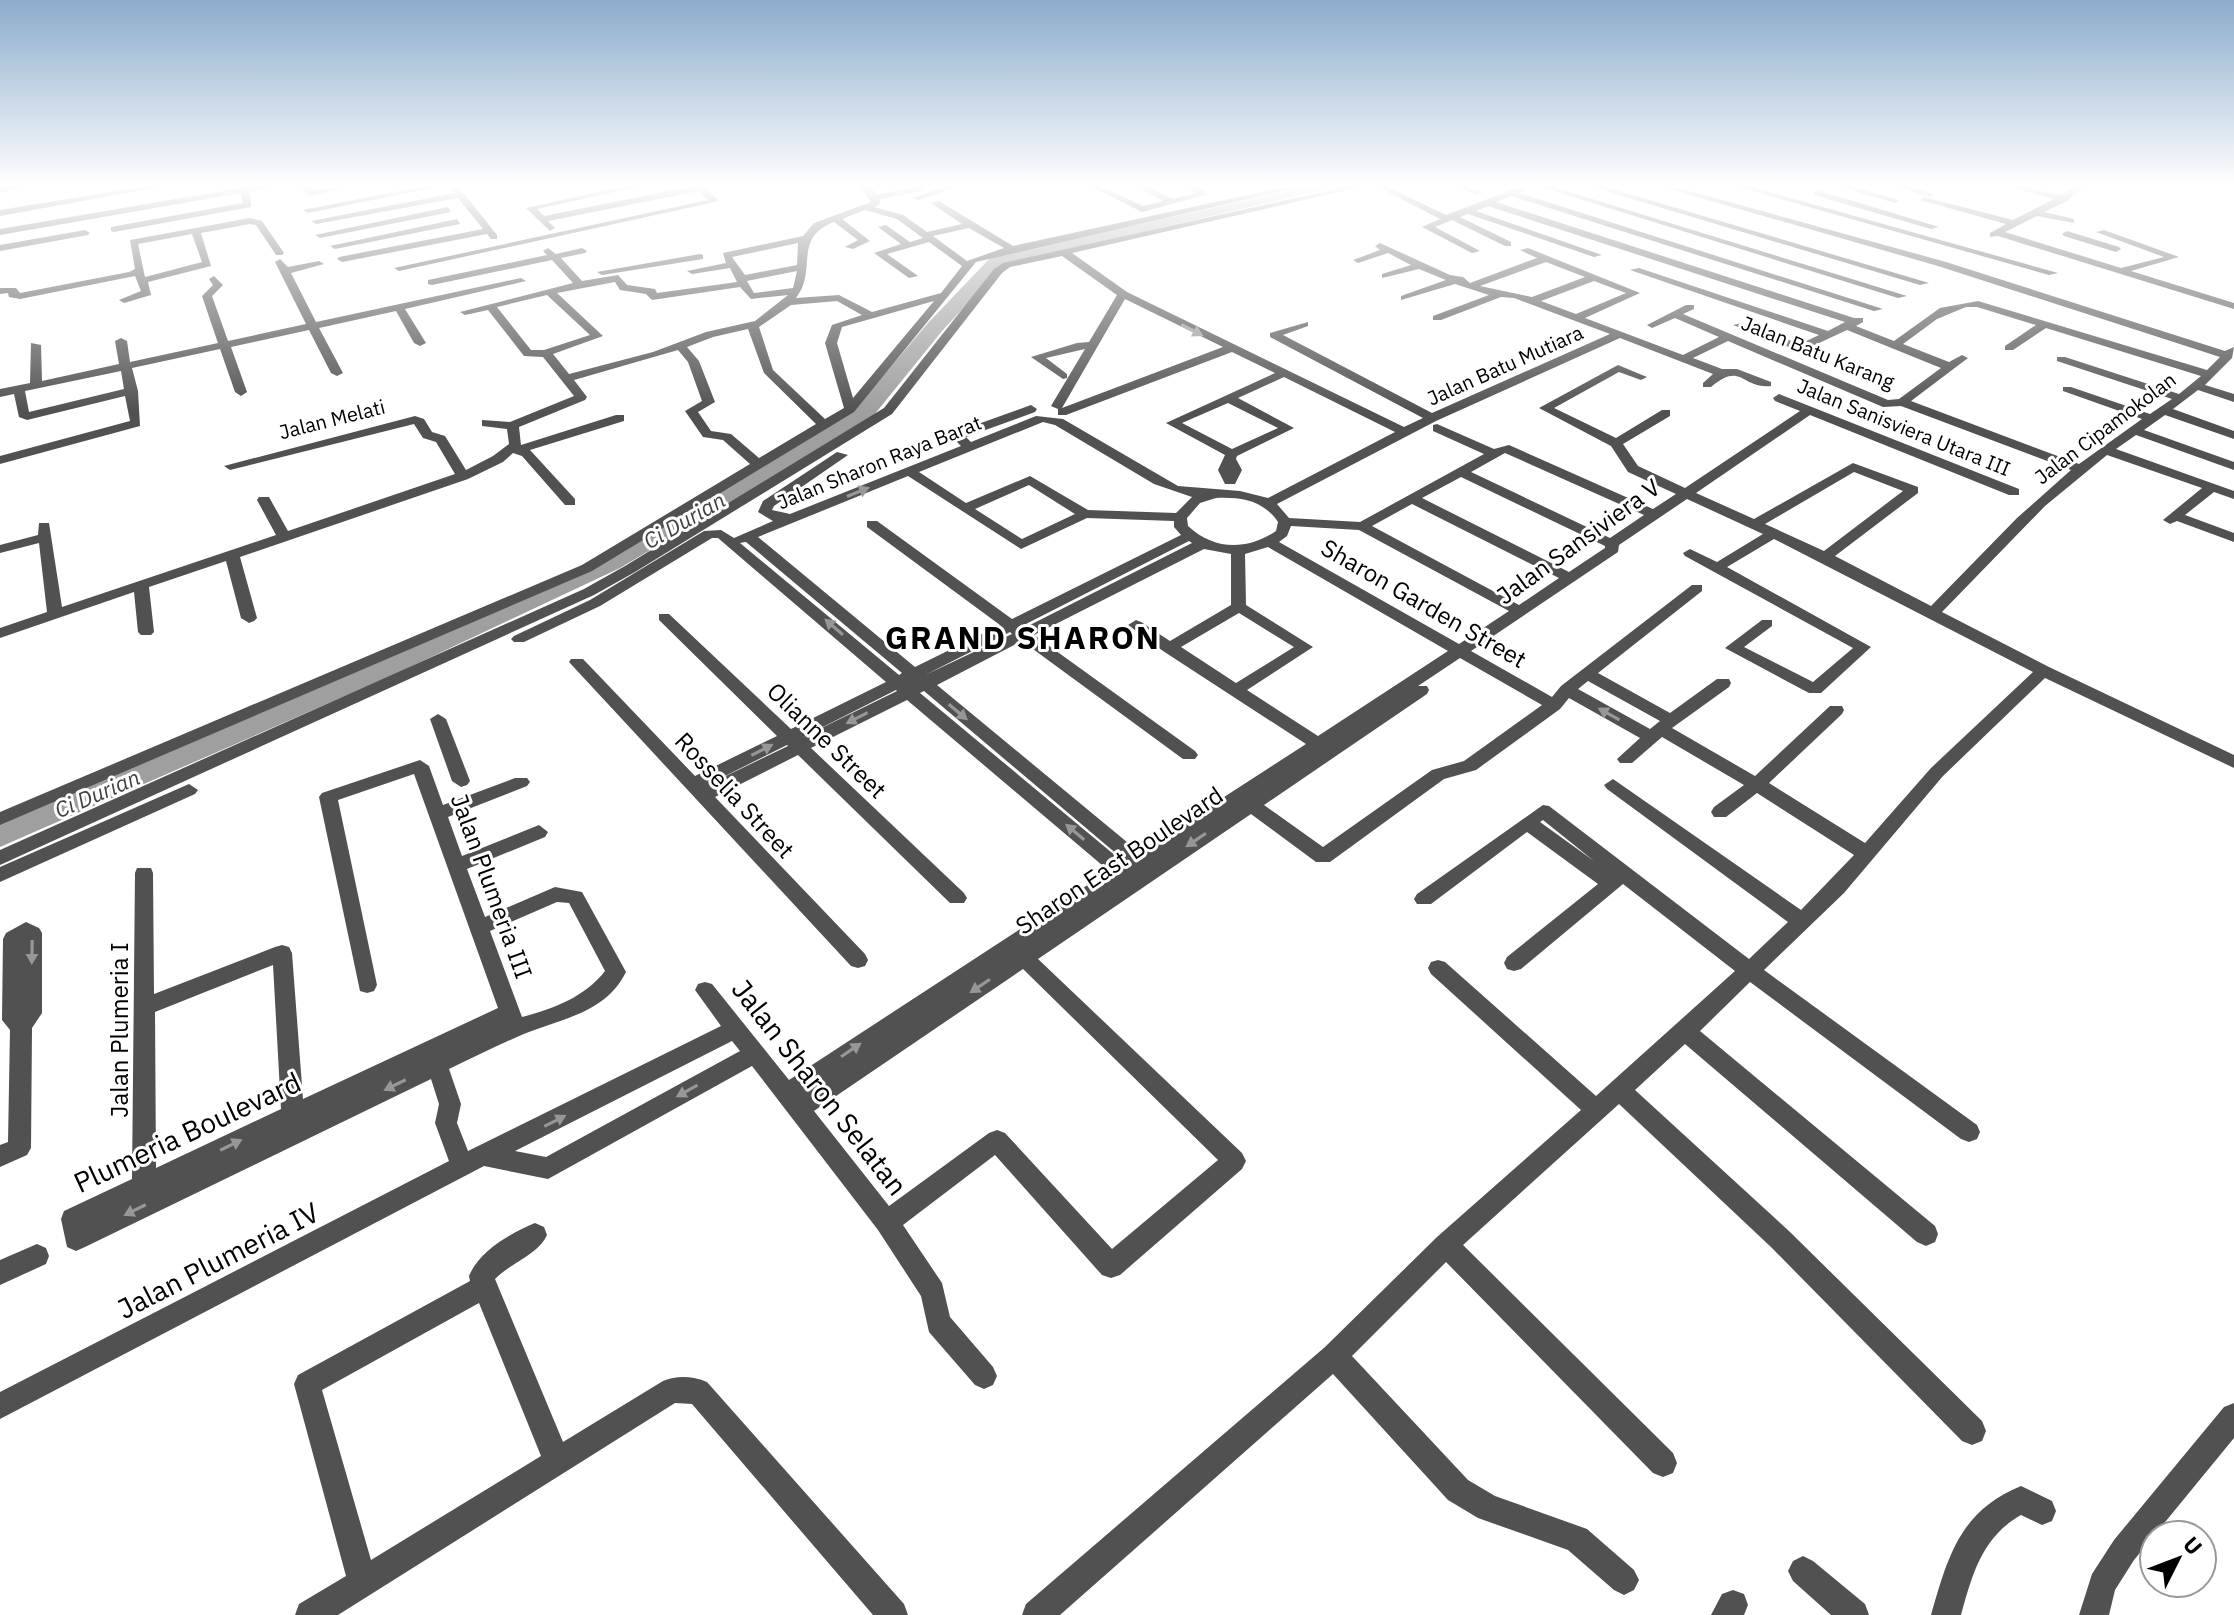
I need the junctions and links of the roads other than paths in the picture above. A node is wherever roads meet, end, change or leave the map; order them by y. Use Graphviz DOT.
graph roads {
  1 [pos="138,261"];
  2 [pos="206,261"];
  3 [pos="431,261"];
  4 [pos="534,261"];
  5 [pos="558,261"];
  6 [pos="666,261"];
  7 [pos="730,261"];
  8 [pos="802,261"];
  9 [pos="891,261"];
  10 [pos="961,261"];
  11 [pos="972,261"];
  12 [pos="1018,261"];
  13 [pos="1061,261"];
  14 [pos="1072,261"];
  15 [pos="1417,261"];
  16 [pos="1538,261"];
  17 [pos="1556,261"];
  18 [pos="1654,261"];
  19 [pos="1666,261"];
  20 [pos="1726,261"];
  21 [pos="1789,261"];
  22 [pos="1850,261"];
  23 [pos="1931,261"];
  24 [pos="1954,261"];
  25 [pos="2011,261"];
  26 [pos="2089,261"];
  27 [pos="2149,261"];
  28 [pos="282,262"];
  29 [pos="319,264"];
  30 [pos="965,264"];
  31 [pos="1423,264"];
  32 [pos="730,265"];
  33 [pos="512,266"];
  34 [pos="1947,266"];
  35 [pos="802,267"];
  36 [pos="399,268"];
  37 [pos="1078,268"];
  38 [pos="692,271"];
  39 [pos="2120,271"];
  40 [pos="478,272"];
  41 [pos="2053,273"];
  42 [pos="140,276"];
  43 [pos="913,276"];
  44 [pos="1386,276"];
  45 [pos="1595,277"];
  46 [pos="112,278"];
  47 [pos="214,279"];
  48 [pos="1459,279"];
  49 [pos="521,281"];
  50 [pos="578,281"];
  51 [pos="743,281"];
  52 [pos="432,282"];
  53 [pos="1478,283"];
  54 [pos="1924,283"];
  55 [pos="486,288"];
  56 [pos="0,291"];
  57 [pos="796,291"];
  58 [pos="551,293"];
  59 [pos="947,294"];
  60 [pos="1500,294"];
  61 [pos="1516,295"];
  62 [pos="1902,296"];
  63 [pos="533,297"];
  64 [pos="1405,298"];
  65 [pos="124,300"];
  66 [pos="1120,300"];
  67 [pos="1532,301"];
  68 [pos="788,302"];
  69 [pos="398,306"];
  70 [pos="491,306"];
  71 [pos="1103,306"];
  72 [pos="2234,306"];
  73 [pos="1690,307"];
  74 [pos="1878,309"];
  75 [pos="465,312"];
  76 [pos="131,314"];
  77 [pos="868,314"];
  78 [pos="1674,314"];
  79 [pos="1437,318"];
  80 [pos="1575,318"];
  81 [pos="1304,324"];
  82 [pos="1851,324"];
  83 [pos="2045,324"];
  84 [pos="313,325"];
  85 [pos="1652,325"];
  86 [pos="1738,325"];
  87 [pos="753,327"];
  88 [pos="1620,334"];
  89 [pos="1830,335"];
  90 [pos="1728,337"];
  91 [pos="121,341"];
  92 [pos="420,343"];
  93 [pos="35,345"];
  94 [pos="224,345"];
  95 [pos="1081,345"];
  96 [pos="1895,345"];
  97 [pos="680,346"];
  98 [pos="1094,346"];
  99 [pos="2009,348"];
  100 [pos="1229,349"];
  101 [pos="2231,352"];
  102 [pos="545,353"];
  103 [pos="1685,358"];
  104 [pos="1962,358"];
  105 [pos="2061,359"];
  106 [pos="127,365"];
  107 [pos="1950,367"];
  108 [pos="337,373"];
  109 [pos="1721,373"];
  110 [pos="1282,374"];
  111 [pos="2207,374"];
  112 [pos="1063,376"];
  113 [pos="1641,377"];
  114 [pos="568,378"];
  115 [pos="1767,384"];
  116 [pos="1707,385"];
  117 [pos="2194,385"];
  118 [pos="36,386"];
  119 [pos="19,389"];
  120 [pos="2067,389"];
  121 [pos="132,391"];
  122 [pos="241,392"];
  123 [pos="0,393"];
  124 [pos="1228,398"];
  125 [pos="1779,398"];
  126 [pos="2180,398"];
  127 [pos="2234,398"];
  128 [pos="1902,402"];
  129 [pos="850,409"];
  130 [pos="1809,410"];
  131 [pos="2163,410"];
  132 [pos="1053,412"];
  133 [pos="1666,413"];
  134 [pos="620,418"];
  135 [pos="2150,418"];
  136 [pos="486,423"];
  137 [pos="1434,423"];
  138 [pos="824,425"];
  139 [pos="513,426"];
  140 [pos="875,426"];
  141 [pos="2133,430"];
  142 [pos="1406,433"];
  143 [pos="2234,435"];
  144 [pos="1616,443"];
  145 [pos="516,448"];
  146 [pos="2106,450"];
  147 [pos="1494,454"];
  148 [pos="1232,458"];
  149 [pos="0,460"];
  150 [pos="758,464"];
  151 [pos="230,466"];
  152 [pos="2234,466"];
  153 [pos="2081,469"];
  154 [pos="910,472"];
  155 [pos="1460,472"];
  156 [pos="463,476"];
  157 [pos="2212,487"];
  158 [pos="1230,488"];
  159 [pos="1179,491"];
  160 [pos="1687,491"];
  161 [pos="2014,492"];
  162 [pos="1211,495"];
  163 [pos="2234,495"];
  164 [pos="1411,498"];
  165 [pos="264,500"];
  166 [pos="570,502"];
  167 [pos="1269,503"];
  168 [pos="965,508"];
  169 [pos="1182,512"];
  170 [pos="1085,514"];
  171 [pos="1653,514"];
  172 [pos="794,517"];
  173 [pos="1285,522"];
  174 [pos="872,524"];
  175 [pos="1756,524"];
  176 [pos="1362,526"];
  177 [pos="1774,533"];
  178 [pos="284,537"];
  179 [pos="741,538"];
  180 [pos="2234,538"];
  181 [pos="1195,540"];
  182 [pos="1271,543"];
  183 [pos="1611,544"];
  184 [pos="0,549"];
  185 [pos="1238,550"];
  186 [pos="1690,553"];
  187 [pos="232,555"];
  188 [pos="1825,557"];
  189 [pos="1718,567"];
  190 [pos="1570,578"];
  191 [pos="141,584"];
  192 [pos="1697,588"];
  193 [pos="1239,607"];
  194 [pos="1520,611"];
  195 [pos="1934,612"];
  196 [pos="55,614"];
  197 [pos="664,617"];
  198 [pos="249,618"];
  199 [pos="1767,623"];
  200 [pos="1136,625"];
  201 [pos="1017,630"];
  202 [pos="146,632"];
  203 [pos="0,633"];
  204 [pos="519,639"];
  205 [pos="1169,648"];
  206 [pos="1464,654"];
  207 [pos="577,662"];
  208 [pos="2043,671"];
  209 [pos="1587,674"];
  210 [pos="911,683"];
  211 [pos="1723,683"];
  212 [pos="1236,690"];
  213 [pos="1567,690"];
  214 [pos="1554,705"];
  215 [pos="1836,710"];
  216 [pos="438,719"];
  217 [pos="1661,729"];
  218 [pos="794,742"];
  219 [pos="1317,743"];
  220 [pos="1189,755"];
  221 [pos="1626,759"];
  222 [pos="2234,762"];
  223 [pos="425,778"];
  224 [pos="521,782"];
  225 [pos="1757,784"];
  226 [pos="1613,785"];
  227 [pos="189,790"];
  228 [pos="698,790"];
  229 [pos="1244,799"];
  230 [pos="1720,812"];
  231 [pos="438,814"];
  232 [pos="0,819"];
  233 [pos="539,832"];
  234 [pos="1865,853"];
  235 [pos="0,858"];
  236 [pos="457,866"];
  237 [pos="1136,871"];
  238 [pos="144,873"];
  239 [pos="0,875"];
  240 [pos="1618,879"];
  241 [pos="957,898"];
  242 [pos="1424,899"];
  243 [pos="1801,921"];
  244 [pos="479,928"];
  245 [pos="1016,950"];
  246 [pos="858,960"];
  247 [pos="1514,963"];
  248 [pos="1438,968"];
  249 [pos="1748,969"];
  250 [pos="367,985"];
  251 [pos="705,990"];
  252 [pos="147,1006"];
  253 [pos="513,1020"];
  254 [pos="21,1026"];
  255 [pos="736,1029"];
  256 [pos="1685,1031"];
  257 [pos="755,1053"];
  258 [pos="434,1057"];
  259 [pos="1619,1089"];
  260 [pos="793,1101"];
  261 [pos="1596,1110"];
  262 [pos="293,1115"];
  263 [pos="1969,1132"];
  264 [pos="10,1152"];
  265 [pos="474,1161"];
  266 [pos="144,1187"];
  267 [pos="887,1222"];
  268 [pos="1926,1234"];
  269 [pos="535,1235"];
  270 [pos="1446,1245"];
  271 [pos="37,1256"];
  272 [pos="0,1273"];
  273 [pos="484,1287"];
  274 [pos="1334,1356"];
  275 [pos="984,1376"];
  276 [pos="0,1406"];
  277 [pos="2234,1417"];
  278 [pos="1972,1431"];
  279 [pos="556,1459"];
  280 [pos="1663,1463"];
  281 [pos="2042,1511"];
  282 [pos="1803,1571"];
  283 [pos="1624,1580"];
  284 [pos="362,1582"];
  285 [pos="310,1615"];
  286 [pos="893,1615"];
  287 [pos="1037,1615"];
  288 [pos="1854,1615"];
  289 [pos="1946,1615"];
  290 [pos="2094,1615"];
  1 -- 42 [label="street"];
  2 -- 42 [label="street"];
  3 -- 36 [label="street"];
  4 -- 33 [label="street"];
  5 -- 50 [label="street"];
  6 -- 50 [label="street"];
  7 -- 32 [label="street"];
  8 -- 35 [label="street"];
  9 -- 43 [label="street"];
  10 -- 30 [label="street"];
  11 -- 59 [label="street"];
  12 -- 235 [label="street"];
  13 -- 37 [label="street"];
  14 -- 37 [label="street"];
  15 -- 31 [label="street"];
  16 -- 53 [label="street"];
  17 -- 45 [label="street"];
  18 -- 89 [label="street"];
  19 -- 82 [label="street"];
  20 -- 74 [label="street"];
  21 -- 62 [label="street"];
  22 -- 54 [label="street"];
  23 -- 34 [label="street"];
  24 -- 34 [label="street"];
  25 -- 41 [label="street"];
  26 -- 39 [label="street"];
  27 -- 39 [label="street"];
  28 -- 29 [label="street"];
  28 -- 84 [label="street"];
  31 -- 44 [label="street"];
  31 -- 48 [label="street"];
  32 -- 38 [label="street"];
  32 -- 51 [label="street"];
  33 -- 40 [label="street"];
  33 -- 49 [label="street"];
  34 -- 54 [label="street"];
  34 -- 101 [label="street"];
  35 -- 51 [label="street"];
  35 -- 57 [label="street"];
  37 -- 66 [label="street"];
  37 -- 71 [label="street"];
  39 -- 72 [label="street"];
  40 -- 52 [label="street"];
  40 -- 55 [label="street"];
  42 -- 46 [label="street"];
  42 -- 65 [label="street"];
  45 -- 67 [label="street"];
  45 -- 80 [label="street"];
  46 -- 56 [label="street"];
  46 -- 65 [label="street"];
  47 -- 94 [label="street"];
  48 -- 53 [label="street"];
  48 -- 64 [label="street"];
  49 -- 55 [label="street"];
  49 -- 63 [label="street"];
  50 -- 51 [label="street"];
  50 -- 58 [label="street"];
  51 -- 57 [label="street"];
  53 -- 60 [label="street"];
  53 -- 61 [label="street"];
  54 -- 62 [label="street"];
  55 -- 69 [label="street"];
  57 -- 68 [label="street"];
  58 -- 63 [label="street"];
  58 -- 102 [label="street"];
  59 -- 77 [label="street"];
  59 -- 129 [label="street"];
  60 -- 61 [label="street"];
  60 -- 79 [label="street"];
  61 -- 67 [label="street"];
  62 -- 74 [label="street"];
  63 -- 70 [label="street"];
  65 -- 76 [label="street"];
  66 -- 71 [label="street"];
  66 -- 98 [label="street"];
  66 -- 100 [label="street, one-way"];
  67 -- 80 [label="street"];
  68 -- 77 [label="street"];
  68 -- 87 [label="street"];
  69 -- 84 [label="street"];
  69 -- 92 [label="street"];
  70 -- 75 [label="street"];
  70 -- 102 [label="street"];
  71 -- 95 [label="street"];
  73 -- 78 [label="street"];
  74 -- 82 [label="street"];
  77 -- 129 [label="street"];
  78 -- 85 [label="street"];
  78 -- 90 [label="street, Jalan Batu Karang"];
  80 -- 88 [label="street"];
  81 -- 137 [label="street"];
  82 -- 89 [label="street"];
  82 -- 96 [label="street"];
  83 -- 96 [label="street"];
  83 -- 99 [label="street"];
  83 -- 111 [label="street"];
  84 -- 94 [label="street"];
  84 -- 108 [label="street"];
  86 -- 89 [label="street"];
  87 -- 97 [label="street"];
  87 -- 138 [label="street"];
  88 -- 103 [label="street"];
  88 -- 137 [label="street, Jalan Batu Mutiara"];
  90 -- 103 [label="street"];
  90 -- 128 [label="street, Jalan Batu Karang"];
  91 -- 106 [label="street"];
  93 -- 118 [label="street"];
  94 -- 106 [label="street"];
  94 -- 122 [label="street"];
  95 -- 98 [label="street"];
  95 -- 112 [label="street"];
  95 -- 112 [label="street"];
  96 -- 107 [label="street"];
  97 -- 114 [label="street"];
  97 -- 150 [label="street"];
  98 -- 132 [label="street"];
  100 -- 110 [label="street"];
  100 -- 132 [label="street, Jalan Sharon Raya Barat"];
  101 -- 111 [label="street, Jalan Cipamokolan"];
  102 -- 114 [label="street"];
  103 -- 109 [label="street"];
  104 -- 107 [label="street, Jalan Batu Karang"];
  105 -- 126 [label="street"];
  106 -- 118 [label="street"];
  106 -- 121 [label="street"];
  107 -- 128 [label="street, Jalan Batu Karang"];
  109 -- 115 [label="street"];
  109 -- 116 [label="street"];
  110 -- 124 [label="street"];
  110 -- 142 [label="street"];
  111 -- 117 [label="street, Jalan Cipamokolan"];
  112 -- 132 [label="street"];
  113 -- 144 [label="street"];
  114 -- 139 [label="street"];
  117 -- 126 [label="street, Jalan Cipamokolan"];
  117 -- 127 [label="street"];
  118 -- 119 [label="street"];
  119 -- 121 [label="street"];
  119 -- 123 [label="street"];
  120 -- 135 [label="street"];
  121 -- 149 [label="street"];
  124 -- 148 [label="street"];
  124 -- 148 [label="street"];
  125 -- 130 [label="street, Jalan Sanisviera Utara III"];
  126 -- 131 [label="street, Jalan Cipamokolan"];
  128 -- 153 [label="street, Jalan Batu Karang"];
  129 -- 138 [label="street"];
  130 -- 160 [label="street, Jalan Sansiviera V"];
  130 -- 161 [label="street, Jalan Sanisviera Utara III"];
  131 -- 135 [label="street, Jalan Cipamokolan"];
  131 -- 143 [label="street"];
  132 -- 154 [label="street, Jalan Sharon Raya Barat"];
  132 -- 159 [label="street"];
  133 -- 144 [label="street"];
  134 -- 145 [label="street"];
  135 -- 141 [label="street, Jalan Cipamokolan"];
  136 -- 139 [label="street"];
  137 -- 142 [label="street, Jalan Batu Mutiara"];
  137 -- 147 [label="street"];
  138 -- 150 [label="street"];
  139 -- 145 [label="street"];
  140 -- 172 [label="street"];
  141 -- 146 [label="street, Jalan Cipamokolan"];
  141 -- 152 [label="street"];
  142 -- 167 [label="street, Jalan Batu Mutiara"];
  144 -- 160 [label="street"];
  145 -- 156 [label="street"];
  145 -- 166 [label="street"];
  146 -- 153 [label="street, Jalan Cipamokolan"];
  146 -- 157 [label="street"];
  147 -- 155 [label="street"];
  147 -- 171 [label="street"];
  148 -- 158 [label="street"];
  150 -- 232 [label="street"];
  151 -- 156 [label="street, Jalan Melati"];
  153 -- 195 [label="street, Jalan Cipamokolan"];
  154 -- 168 [label="street"];
  172 -- 154 [label="street, Jalan Sharon Raya Barat, one-way"];
  155 -- 164 [label="street"];
  155 -- 183 [label="street"];
  156 -- 178 [label="street"];
  157 -- 163 [label="street"];
  157 -- 180 [label="street"];
  158 -- 162 [label="street"];
  158 -- 167 [label="street"];
  159 -- 162 [label="street"];
  159 -- 169 [label="street"];
  160 -- 171 [label="street, Jalan Sansiviera V"];
  160 -- 175 [label="street"];
  162 -- 169 [label="street"];
  164 -- 176 [label="street"];
  164 -- 190 [label="street"];
  165 -- 178 [label="street"];
  167 -- 173 [label="street"];
  168 -- 170 [label="street"];
  168 -- 170 [label="street"];
  169 -- 170 [label="street"];
  169 -- 181 [label="street"];
  171 -- 183 [label="street, Jalan Sansiviera V"];
  172 -- 179 [label="street, Jalan Sharon Raya Barat"];
  173 -- 176 [label="street"];
  173 -- 182 [label="street"];
  174 -- 201 [label="street"];
  175 -- 177 [label="street"];
  175 -- 188 [label="street"];
  176 -- 194 [label="street"];
  177 -- 188 [label="street"];
  177 -- 189 [label="street"];
  178 -- 187 [label="street"];
  179 -- 204 [label="street"];
  179 -- 210 [label="street"];
  181 -- 185 [label="street"];
  181 -- 201 [label="street"];
  182 -- 185 [label="street"];
  182 -- 206 [label="street, Sharon Garden Street"];
  183 -- 190 [label="street, Jalan Sansiviera V"];
  184 -- 196 [label="street"];
  185 -- 193 [label="street"];
  186 -- 189 [label="street"];
  187 -- 191 [label="street"];
  187 -- 198 [label="street"];
  188 -- 195 [label="street"];
  189 -- 199 [label="street"];
  190 -- 194 [label="street, Jalan Sansiviera V"];
  191 -- 196 [label="street"];
  191 -- 202 [label="street"];
  192 -- 209 [label="street"];
  193 -- 205 [label="street"];
  193 -- 212 [label="street"];
  194 -- 206 [label="street, Jalan Sansiviera V"];
  195 -- 208 [label="street"];
  196 -- 203 [label="street"];
  197 -- 218 [label="street, Olianne Street"];
  200 -- 205 [label="street"];
  201 -- 210 [label="street"];
  201 -- 220 [label="street"];
  205 -- 212 [label="street"];
  206 -- 214 [label="street, Sharon Garden Street"];
  206 -- 219 [label="street, Sharon East Boulevard"];
  206 -- 229 [label="street, Sharon East Boulevard"];
  207 -- 228 [label="street, Rosselia Street"];
  208 -- 222 [label="street"];
  208 -- 234 [label="street"];
  209 -- 213 [label="street"];
  209 -- 217 [label="street"];
  210 -- 218 [label="street"];
  210 -- 237 [label="street"];
  211 -- 217 [label="street"];
  212 -- 219 [label="street"];
  213 -- 214 [label="street"];
  217 -- 213 [label="street, one-way"];
  214 -- 229 [label="street"];
  215 -- 225 [label="street"];
  216 -- 223 [label="street"];
  217 -- 221 [label="street"];
  217 -- 225 [label="street"];
  218 -- 228 [label="street"];
  218 -- 241 [label="street, Olianne Street"];
  219 -- 229 [label="street, Sharon East Boulevard"];
  223 -- 231 [label="street, Jalan Plumeria III"];
  223 -- 250 [label="street"];
  224 -- 231 [label="street"];
  225 -- 230 [label="street"];
  225 -- 234 [label="street"];
  226 -- 243 [label="street"];
  227 -- 239 [label="street"];
  228 -- 246 [label="street, Rosselia Street"];
  229 -- 237 [label="street, Sharon East Boulevard"];
  231 -- 236 [label="street, Jalan Plumeria III"];
  233 -- 236 [label="street"];
  234 -- 243 [label="street"];
  236 -- 244 [label="street, Jalan Plumeria III"];
  237 -- 245 [label="street, Sharon East Boulevard"];
  238 -- 252 [label="street, Jalan Plumeria I"];
  240 -- 242 [label="street"];
  240 -- 247 [label="street"];
  240 -- 249 [label="street"];
  243 -- 249 [label="street"];
  244 -- 253 [label="street, Jalan Plumeria III"];
  244 -- 253 [label="street"];
  245 -- 260 [label="street, Sharon East Boulevard"];
  245 -- 267 [label="street"];
  248 -- 261 [label="street"];
  249 -- 256 [label="street"];
  249 -- 263 [label="street"];
  251 -- 255 [label="street, Jalan Sharon Selatan"];
  252 -- 262 [label="street"];
  252 -- 266 [label="street, Jalan Plumeria I"];
  253 -- 258 [label="street, Plumeria Boulevard"];
  254 -- 264 [label="street"];
  255 -- 257 [label="street, Jalan Sharon Selatan"];
  265 -- 255 [label="street, Jalan Plumeria IV, one-way"];
  256 -- 259 [label="street"];
  256 -- 268 [label="street"];
  257 -- 260 [label="street, Jalan Sharon Selatan"];
  257 -- 265 [label="street, one-way"];
  258 -- 262 [label="street, Plumeria Boulevard"];
  258 -- 265 [label="street"];
  258 -- 266 [label="street, Plumeria Boulevard, one-way"];
  259 -- 261 [label="street"];
  259 -- 278 [label="street"];
  260 -- 267 [label="street, Jalan Sharon Selatan"];
  261 -- 270 [label="street"];
  266 -- 262 [label="street, Plumeria Boulevard, one-way"];
  265 -- 276 [label="street, Jalan Plumeria IV"];
  267 -- 275 [label="street, Jalan Sharon Selatan"];
  269 -- 273 [label="street"];
  270 -- 274 [label="street"];
  270 -- 280 [label="street"];
  271 -- 272 [label="street"];
  273 -- 279 [label="street"];
  273 -- 284 [label="street"];
  274 -- 283 [label="street"];
  274 -- 287 [label="street"];
  277 -- 290 [label="street"];
  279 -- 284 [label="street"];
  279 -- 286 [label="street"];
  281 -- 289 [label="street"];
  282 -- 288 [label="street"];
  284 -- 285 [label="street"];
}
